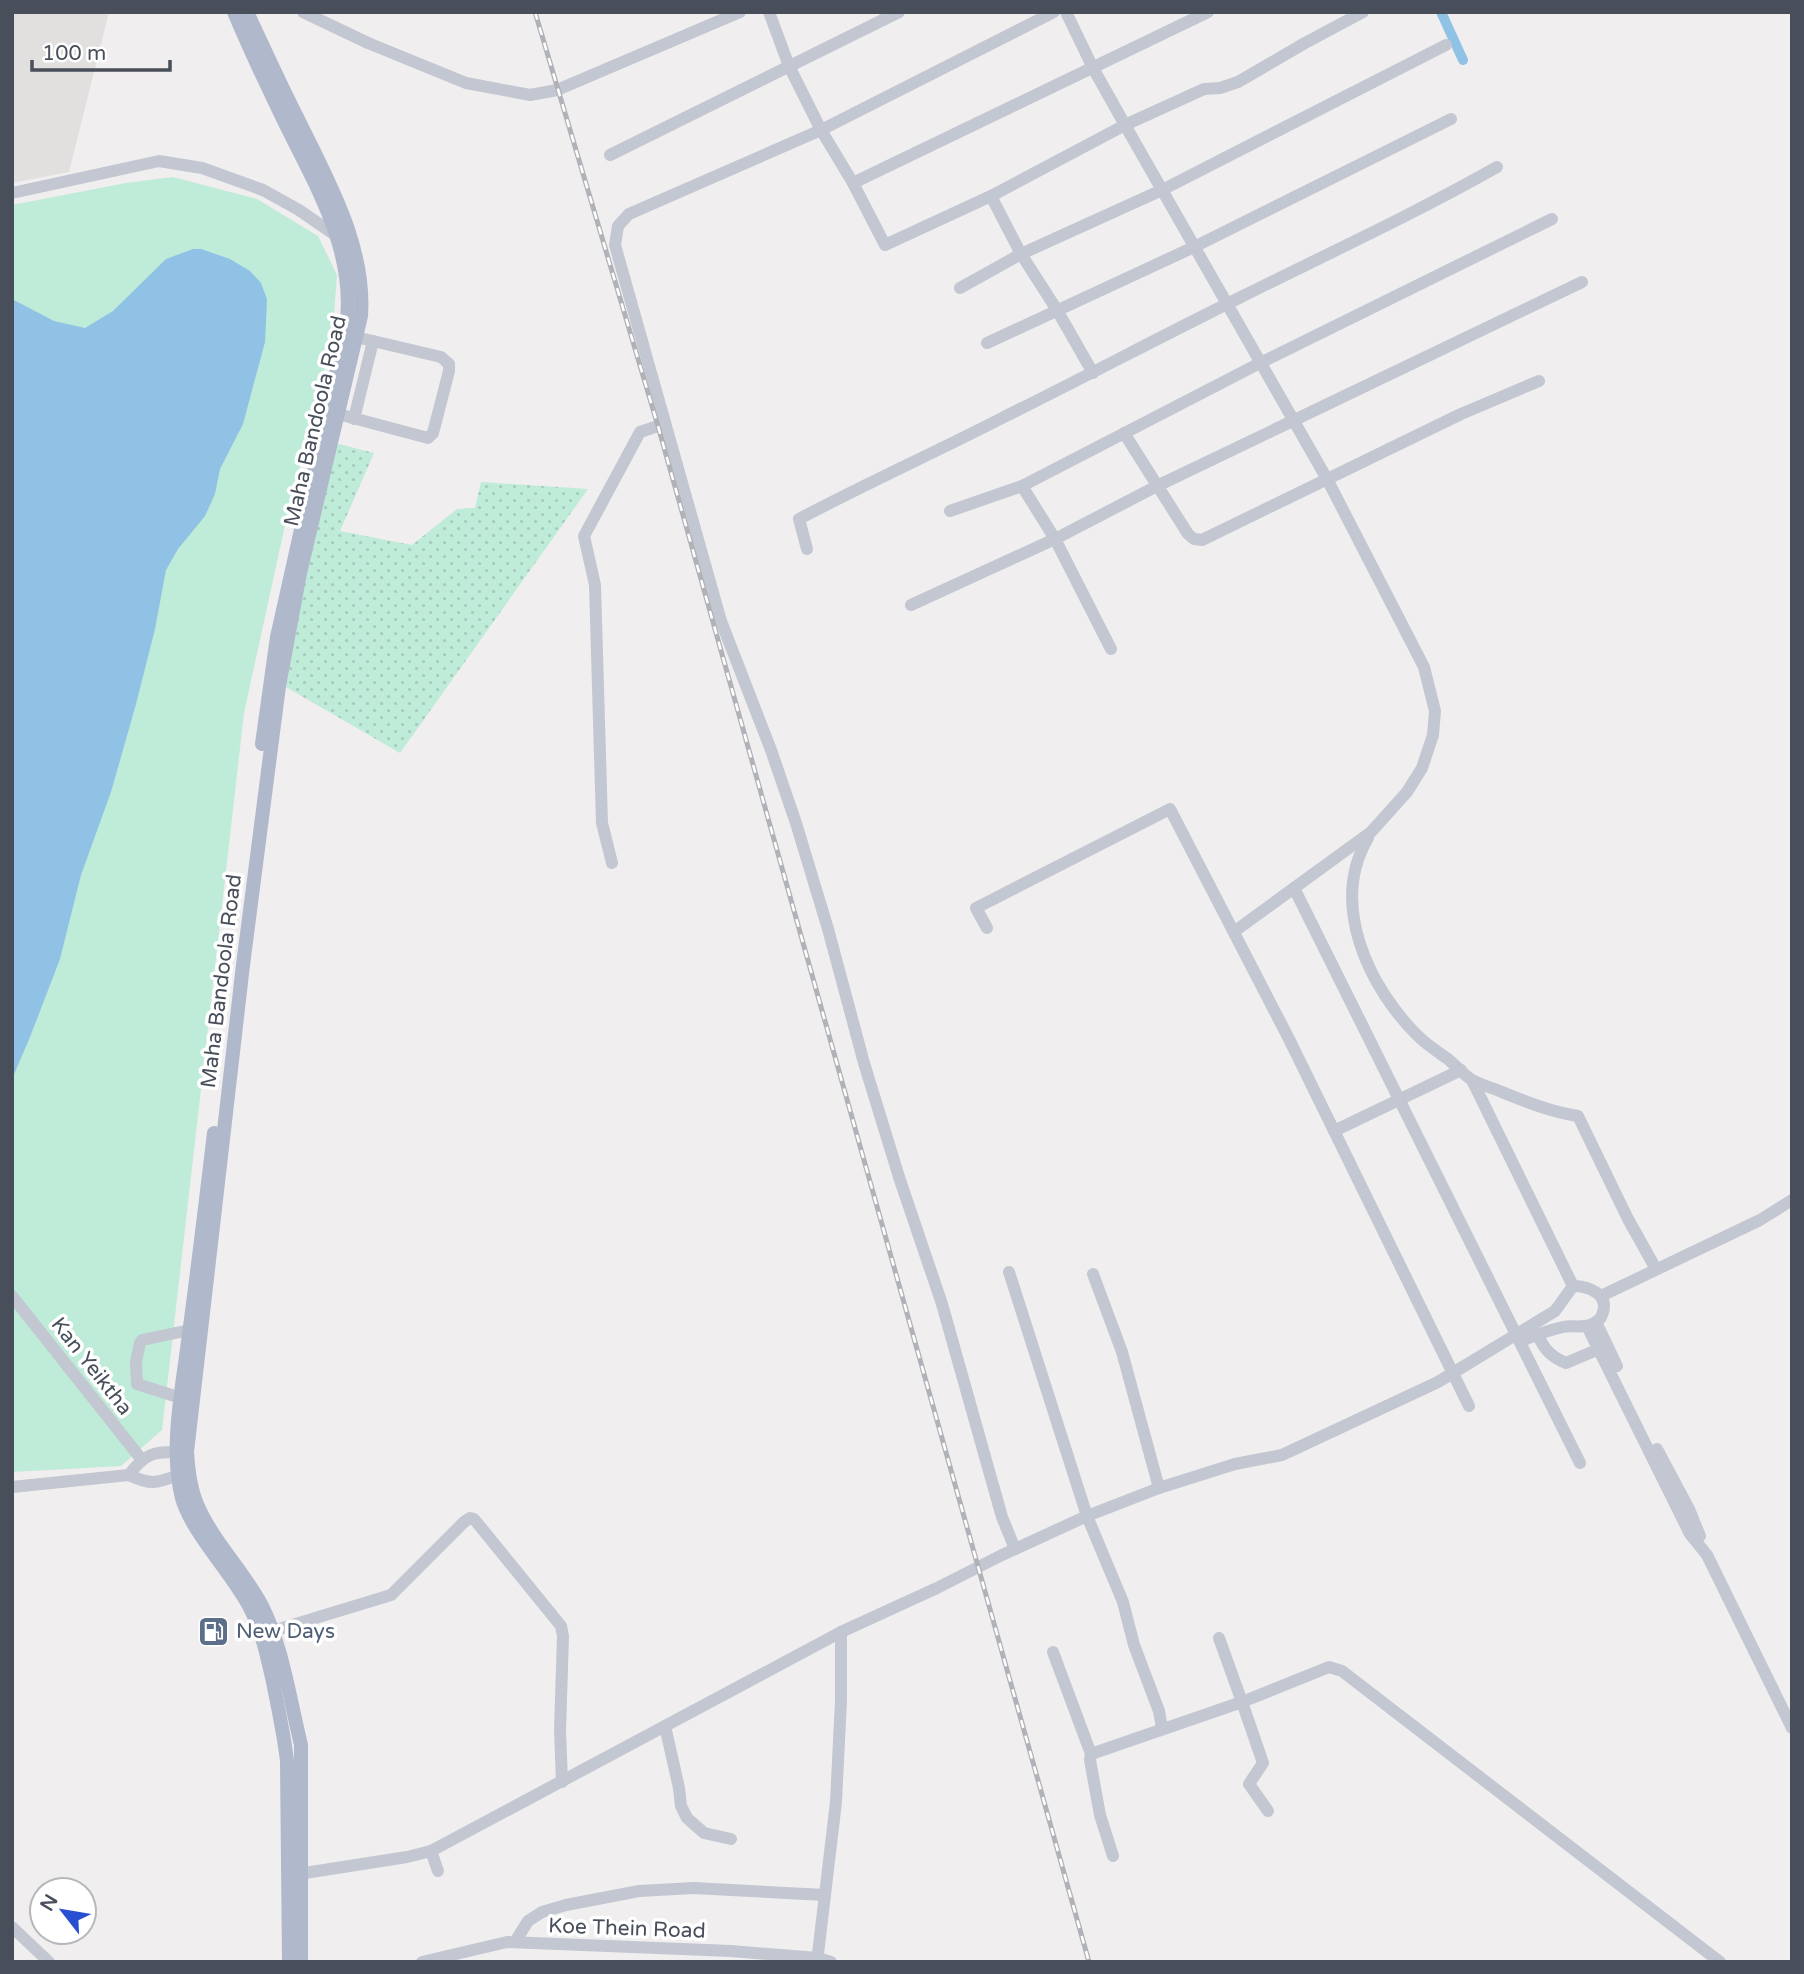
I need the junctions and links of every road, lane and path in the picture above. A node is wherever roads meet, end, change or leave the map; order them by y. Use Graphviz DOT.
graph roads {
  1 [pos="234,12"];
  2 [pos="247,12"];
  3 [pos="303,12"];
  4 [pos="740,12"];
  5 [pos="769,12"];
  6 [pos="899,12"];
  7 [pos="1054,12"];
  8 [pos="1066,12"];
  9 [pos="1208,12"];
  10 [pos="1363,12"];
  11 [pos="1446,45"];
  12 [pos="789,66"];
  13 [pos="1093,68"];
  14 [pos="1451,120"];
  15 [pos="1125,125"];
  16 [pos="821,130"];
  17 [pos="610,155"];
  18 [pos="1497,167"];
  19 [pos="853,183"];
  20 [pos="1162,190"];
  21 [pos="12,193"];
  22 [pos="991,196"];
  23 [pos="1552,219"];
  24 [pos="337,236"];
  25 [pos="353,247"];
  26 [pos="1194,247"];
  27 [pos="1021,254"];
  28 [pos="1582,282"];
  29 [pos="960,288"];
  30 [pos="1227,304"];
  31 [pos="1058,310"];
  32 [pos="356,337"];
  33 [pos="373,341"];
  34 [pos="986,343"];
  35 [pos="1260,363"];
  36 [pos="1093,373"];
  37 [pos="1539,380"];
  38 [pos="338,414"];
  39 [pos="354,419"];
  40 [pos="1293,420"];
  41 [pos="658,426"];
  42 [pos="1124,433"];
  43 [pos="1327,479"];
  44 [pos="1022,485"];
  45 [pos="1157,486"];
  46 [pos="950,510"];
  47 [pos="1055,539"];
  48 [pos="807,549"];
  49 [pos="911,605"];
  50 [pos="1111,649"];
  51 [pos="1371,832"];
  52 [pos="612,863"];
  53 [pos="1294,888"];
  54 [pos="987,928"];
  55 [pos="1235,931"];
  56 [pos="1461,1070"];
  57 [pos="1472,1080"];
  58 [pos="1400,1100"];
  59 [pos="1335,1131"];
  60 [pos="1792,1200"];
  61 [pos="1656,1269"];
  62 [pos="1009,1272"];
  63 [pos="1093,1273"];
  64 [pos="1573,1286"];
  65 [pos="12,1296"];
  66 [pos="1601,1296"];
  67 [pos="1592,1324"];
  68 [pos="190,1330"];
  69 [pos="1538,1335"];
  70 [pos="1518,1338"];
  71 [pos="1599,1349"];
  72 [pos="1452,1373"];
  73 [pos="181,1398"];
  74 [pos="1469,1406"];
  75 [pos="181,1452"];
  76 [pos="142,1460"];
  77 [pos="1580,1463"];
  78 [pos="182,1473"];
  79 [pos="129,1475"];
  80 [pos="12,1488"];
  81 [pos="1159,1488"];
  82 [pos="1087,1516"];
  83 [pos="1015,1549"];
  84 [pos="1707,1555"];
  85 [pos="841,1632"];
  86 [pos="268,1633"];
  87 [pos="1220,1638"];
  88 [pos="1054,1652"];
  89 [pos="1242,1702"];
  90 [pos="665,1726"];
  91 [pos="1163,1728"];
  92 [pos="1792,1728"];
  93 [pos="1091,1754"];
  94 [pos="562,1782"];
  95 [pos="1268,1811"];
  96 [pos="731,1839"];
  97 [pos="431,1852"];
  98 [pos="1113,1856"];
  99 [pos="438,1871"];
  100 [pos="295,1874"];
  101 [pos="825,1895"];
  102 [pos="12,1927"];
  103 [pos="515,1942"];
  104 [pos="610,1946"];
  105 [pos="653,1948"];
  106 [pos="822,1960"];
  107 [pos="49,1962"];
  108 [pos="289,1962"];
  109 [pos="301,1962"];
  110 [pos="422,1962"];
  111 [pos="611,1962"];
  112 [pos="652,1962"];
  113 [pos="1720,1962"];
  1 -- 24 [label="main road, Maha Bandoola Road"];
  2 -- 25 [label="main road, Maha Bandoola Road"];
  3 -- 4 [label="street"];
  5 -- 12 [label="street"];
  6 -- 12 [label="street"];
  7 -- 16 [label="street"];
  8 -- 13 [label="street"];
  9 -- 13 [label="street"];
  10 -- 15 [label="street"];
  11 -- 20 [label="street"];
  12 -- 16 [label="street"];
  12 -- 17 [label="street"];
  13 -- 15 [label="street"];
  13 -- 19 [label="street"];
  14 -- 26 [label="street"];
  15 -- 20 [label="street"];
  15 -- 22 [label="street"];
  16 -- 19 [label="street"];
  16 -- 83 [label="street"];
  18 -- 30 [label="street"];
  19 -- 22 [label="street"];
  20 -- 26 [label="street"];
  20 -- 27 [label="street"];
  21 -- 24 [label="street"];
  22 -- 27 [label="street"];
  23 -- 35 [label="street"];
  24 -- 25 [label="street"];
  24 -- 68 [label="main road, Maha Bandoola Road"];
  25 -- 32 [label="main road, Maha Bandoola Road"];
  26 -- 30 [label="street"];
  26 -- 31 [label="street"];
  27 -- 29 [label="street"];
  27 -- 31 [label="street"];
  28 -- 40 [label="street"];
  30 -- 35 [label="street"];
  30 -- 36 [label="street"];
  31 -- 34 [label="street"];
  31 -- 36 [label="street"];
  32 -- 33 [label="street"];
  32 -- 38 [label="main road, Maha Bandoola Road"];
  33 -- 39 [label="street"];
  33 -- 39 [label="street"];
  35 -- 40 [label="street"];
  35 -- 42 [label="street"];
  36 -- 48 [label="street"];
  37 -- 43 [label="street"];
  38 -- 39 [label="street"];
  38 -- 75 [label="main road, Maha Bandoola Road"];
  40 -- 43 [label="street"];
  40 -- 45 [label="street"];
  41 -- 52 [label="street"];
  42 -- 44 [label="street"];
  42 -- 45 [label="street"];
  43 -- 45 [label="street"];
  43 -- 51 [label="street"];
  44 -- 46 [label="street"];
  44 -- 47 [label="street"];
  45 -- 47 [label="street"];
  47 -- 49 [label="street"];
  47 -- 50 [label="street"];
  51 -- 53 [label="street"];
  51 -- 56 [label="street"];
  53 -- 55 [label="street"];
  53 -- 58 [label="street"];
  54 -- 55 [label="street"];
  55 -- 59 [label="street"];
  56 -- 57 [label="street"];
  56 -- 58 [label="street"];
  57 -- 61 [label="street"];
  57 -- 64 [label="street"];
  58 -- 59 [label="street"];
  58 -- 70 [label="street"];
  59 -- 72 [label="street"];
  60 -- 61 [label="street"];
  61 -- 66 [label="street"];
  62 -- 82 [label="street"];
  63 -- 81 [label="street"];
  64 -- 66 [label="street"];
  64 -- 70 [label="street"];
  65 -- 76 [label="street, Kan Yeiktha"];
  66 -- 67 [label="street"];
  67 -- 69 [label="street"];
  67 -- 71 [label="street"];
  67 -- 84 [label="street"];
  68 -- 73 [label="main road, Maha Bandoola Road"];
  68 -- 73 [label="street"];
  69 -- 70 [label="street"];
  69 -- 71 [label="street"];
  70 -- 72 [label="street"];
  70 -- 77 [label="street"];
  71 -- 84 [label="street"];
  72 -- 74 [label="street"];
  72 -- 81 [label="street"];
  73 -- 75 [label="main road, Maha Bandoola Road"];
  75 -- 76 [label="street"];
  75 -- 78 [label="main road, Maha Bandoola Road"];
  76 -- 79 [label="street"];
  78 -- 79 [label="street"];
  78 -- 86 [label="main road, Maha Bandoola Road"];
  79 -- 80 [label="street"];
  81 -- 82 [label="street"];
  82 -- 83 [label="street"];
  82 -- 91 [label="street"];
  83 -- 85 [label="street"];
  84 -- 92 [label="street"];
  85 -- 90 [label="street"];
  85 -- 101 [label="street"];
  86 -- 94 [label="street"];
  86 -- 100 [label="main road, Maha Bandoola Road"];
  87 -- 89 [label="street"];
  88 -- 93 [label="street"];
  89 -- 91 [label="street"];
  89 -- 95 [label="street"];
  89 -- 113 [label="street"];
  90 -- 94 [label="street"];
  90 -- 96 [label="street"];
  91 -- 93 [label="street"];
  93 -- 98 [label="street"];
  94 -- 97 [label="street"];
  97 -- 99 [label="street"];
  97 -- 100 [label="street"];
  100 -- 108 [label="main road, Maha Bandoola Road"];
  100 -- 109 [label="main road, Maha Bandoola Road"];
  101 -- 103 [label="street"];
  101 -- 106 [label="street"];
  102 -- 107 [label="street"];
  103 -- 104 [label="street, Koe Thein Road"];
  103 -- 110 [label="street, Koe Thein Road"];
  104 -- 105 [label="street, Koe Thein Road"];
  104 -- 111 [label="street"];
  105 -- 106 [label="street, Koe Thein Road"];
  105 -- 112 [label="street"];
}
